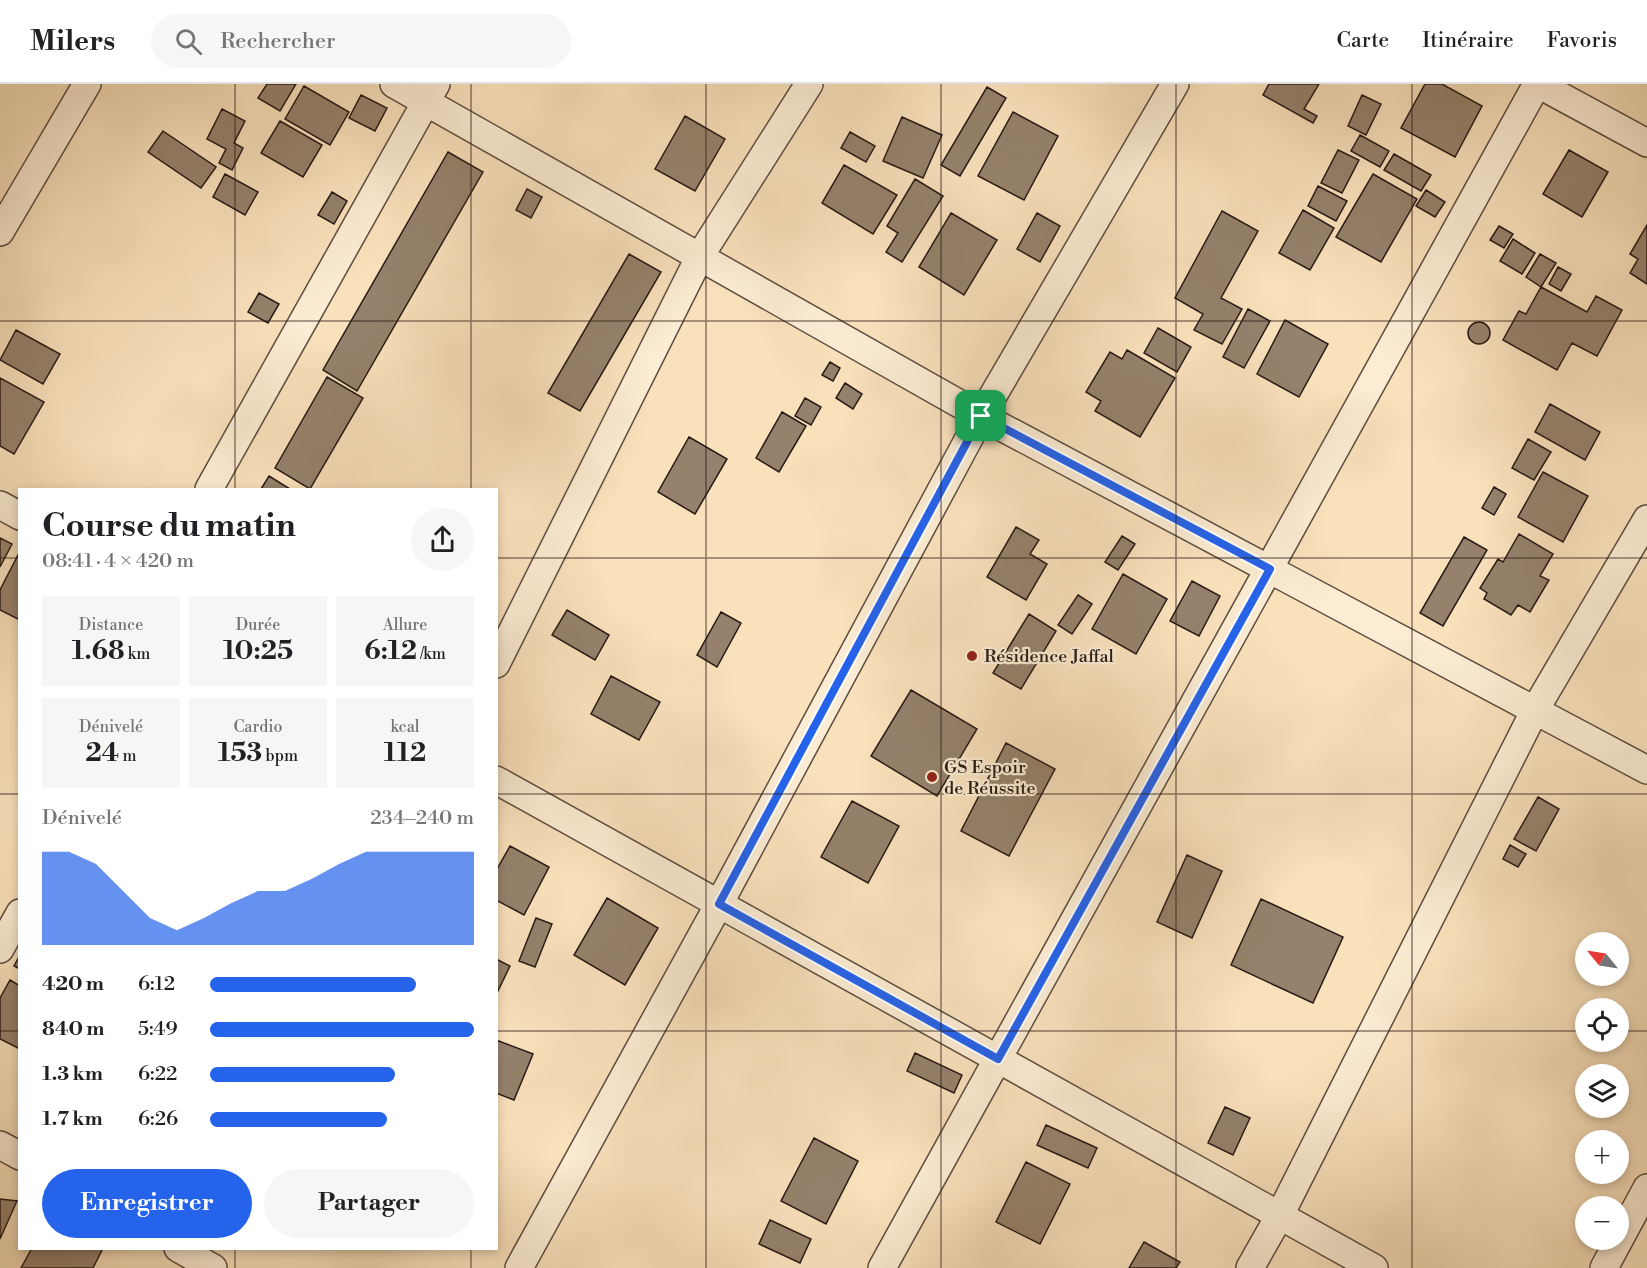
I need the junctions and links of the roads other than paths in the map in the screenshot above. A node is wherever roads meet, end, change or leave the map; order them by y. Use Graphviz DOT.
graph roads {
  1 [pos="87,84"];
  2 [pos="394,84"];
  3 [pos="809,84"];
  4 [pos="1175,84"];
  5 [pos="1538,84"];
  6 [pos="431,93"];
  7 [pos="1647,143"];
  8 [pos="0,232"];
  9 [pos="700,256"];
  10 [pos="981,416"];
  11 [pos="210,488"];
  12 [pos="0,505"];
  13 [pos="18,515"];
  14 [pos="1647,519"];
  15 [pos="1270,569"];
  16 [pos="498,660"];
  17 [pos="1535,710"];
  18 [pos="1647,770"];
  19 [pos="498,781"];
  20 [pos="719,904"];
  21 [pos="18,918"];
  22 [pos="0,949"];
  23 [pos="998,1059"];
  24 [pos="0,1145"];
  25 [pos="18,1155"];
  26 [pos="1647,1188"];
  27 [pos="1280,1215"];
  28 [pos="519,1268"];
  29 [pos="882,1268"];
  30 [pos="1250,1268"];
  31 [pos="1374,1268"];
  32 [pos="1604,1268"];
  1 -- 8 [label="street"];
  2 -- 6 [label="street"];
  3 -- 9 [label="street"];
  4 -- 10 [label="street"];
  5 -- 7 [label="street"];
  5 -- 15 [label="street"];
  6 -- 9 [label="street"];
  6 -- 11 [label="street"];
  9 -- 10 [label="street"];
  9 -- 16 [label="street"];
  10 -- 15 [label="street"];
  10 -- 20 [label="street"];
  12 -- 13 [label="street"];
  14 -- 17 [label="street"];
  15 -- 17 [label="street"];
  15 -- 23 [label="street"];
  17 -- 18 [label="street"];
  17 -- 27 [label="street"];
  19 -- 20 [label="street"];
  20 -- 23 [label="street"];
  20 -- 28 [label="street"];
  21 -- 22 [label="street"];
  23 -- 27 [label="street"];
  23 -- 29 [label="street"];
  24 -- 25 [label="street"];
  26 -- 32 [label="street"];
  27 -- 30 [label="street"];
  27 -- 31 [label="street"];
}
